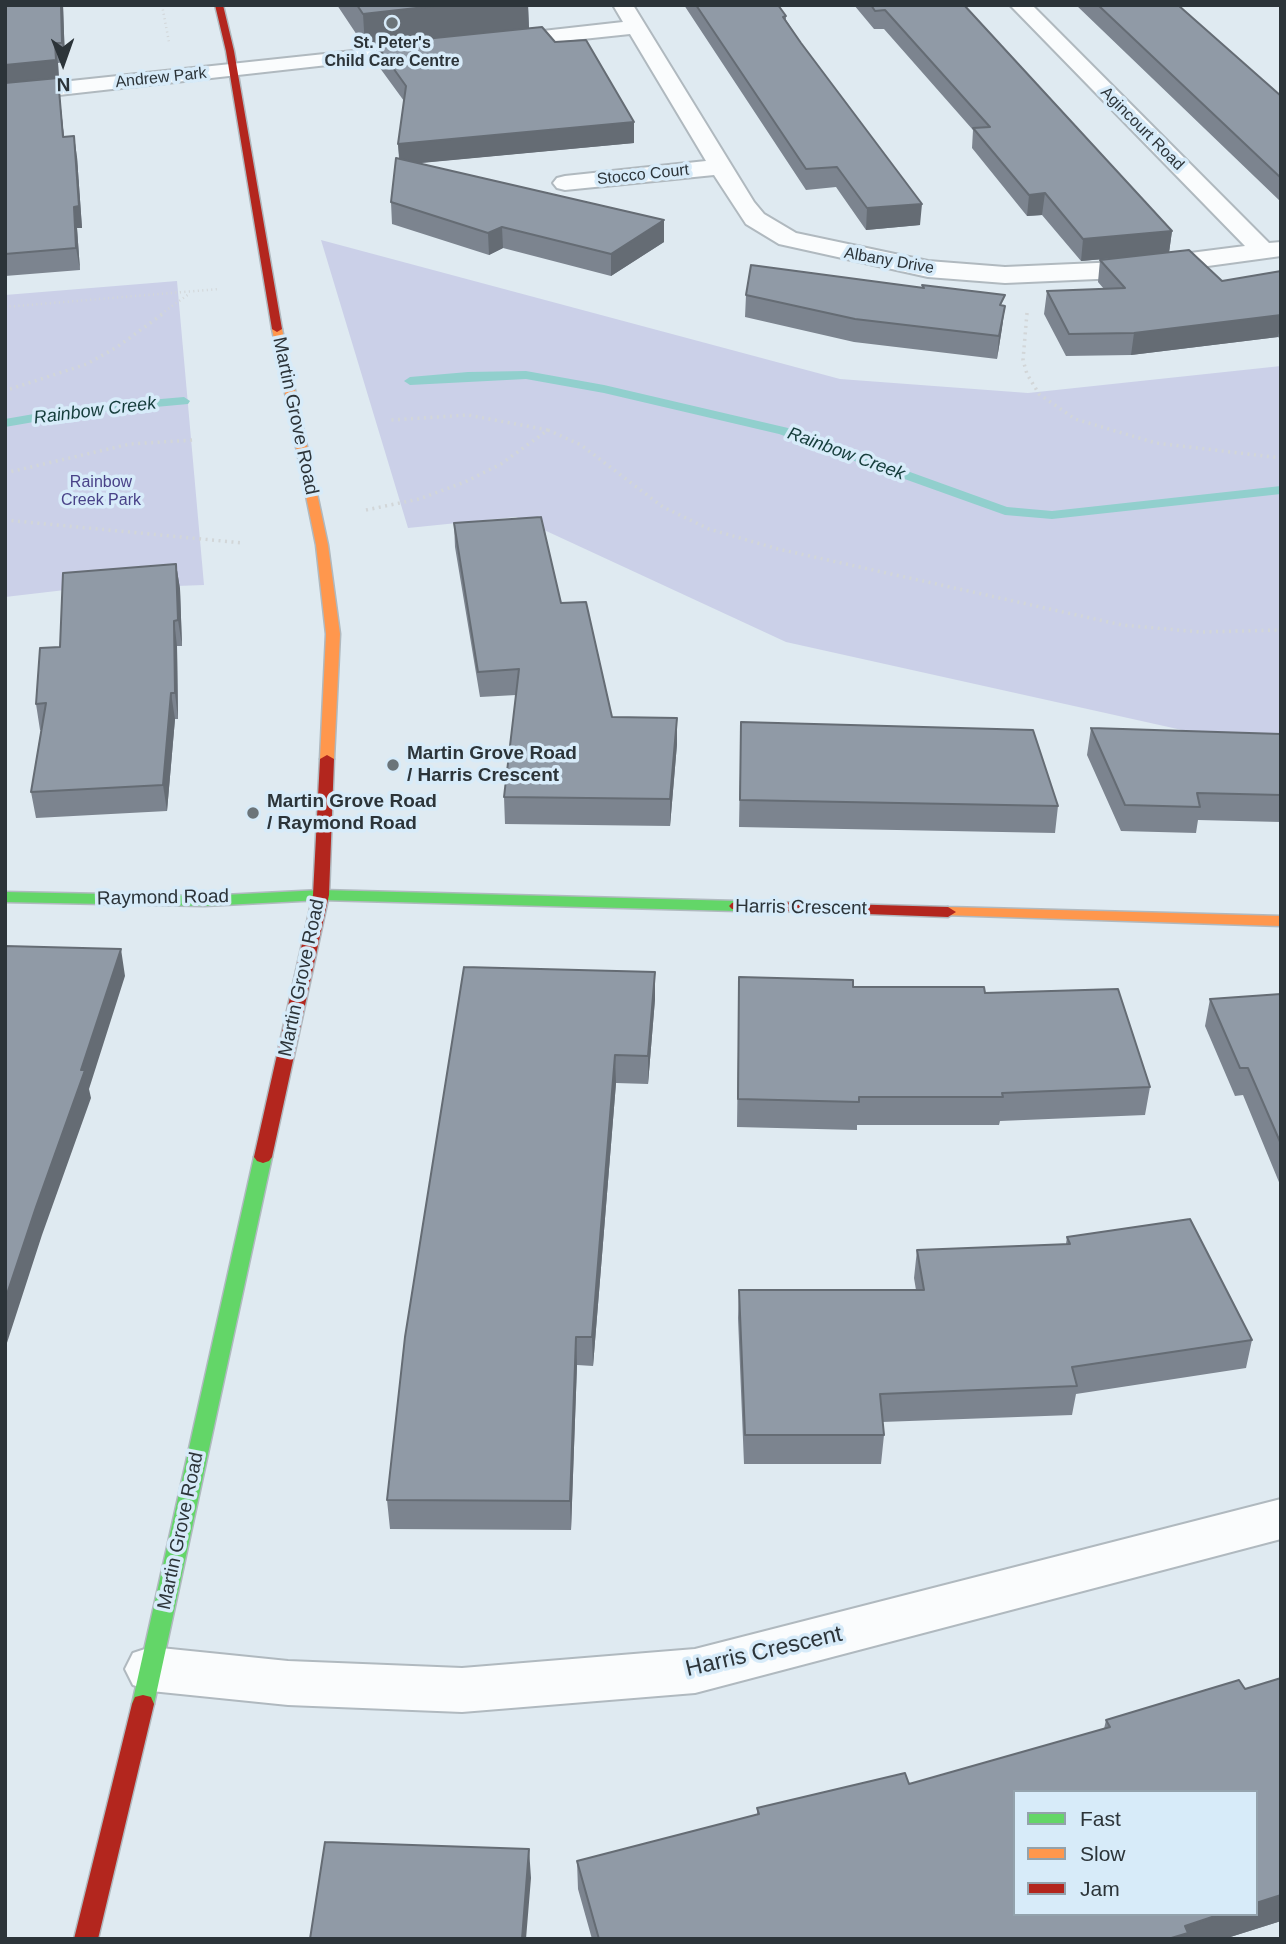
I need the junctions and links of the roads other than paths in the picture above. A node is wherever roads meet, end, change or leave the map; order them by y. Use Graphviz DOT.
graph roads {
  1 [pos="219,5"];
  2 [pos="623,5"];
  3 [pos="1020,5"];
  4 [pos="635,27"];
  5 [pos="479,44"];
  6 [pos="451,47"];
  7 [pos="233,70"];
  8 [pos="5,95"];
  9 [pos="720,167"];
  10 [pos="565,183"];
  11 [pos="1273,251"];
  12 [pos="321,895"];
  13 [pos="5,897"];
  14 [pos="1281,921"];
  15 [pos="1281,1520"];
  16 [pos="151,1669"];
  17 [pos="86,1939"];
  1 -- 7 [label="street, Martin Grove Road"];
  2 -- 4 [label="street, Albany Drive"];
  3 -- 11 [label="street, Agincourt Road"];
  4 -- 5 [label="street"];
  4 -- 9 [label="street, Albany Drive"];
  6 -- 7 [label="street, Andrew Park"];
  7 -- 8 [label="street, Andrew Park"];
  7 -- 12 [label="street, Martin Grove Road"];
  9 -- 10 [label="street, Stocco Court"];
  9 -- 11 [label="street, Albany Drive"];
  12 -- 13 [label="street, Raymond Road"];
  12 -- 14 [label="street, Harris Crescent"];
  12 -- 16 [label="street, Martin Grove Road"];
  15 -- 16 [label="street, Harris Crescent"];
  16 -- 17 [label="street, Martin Grove Road"];
}
